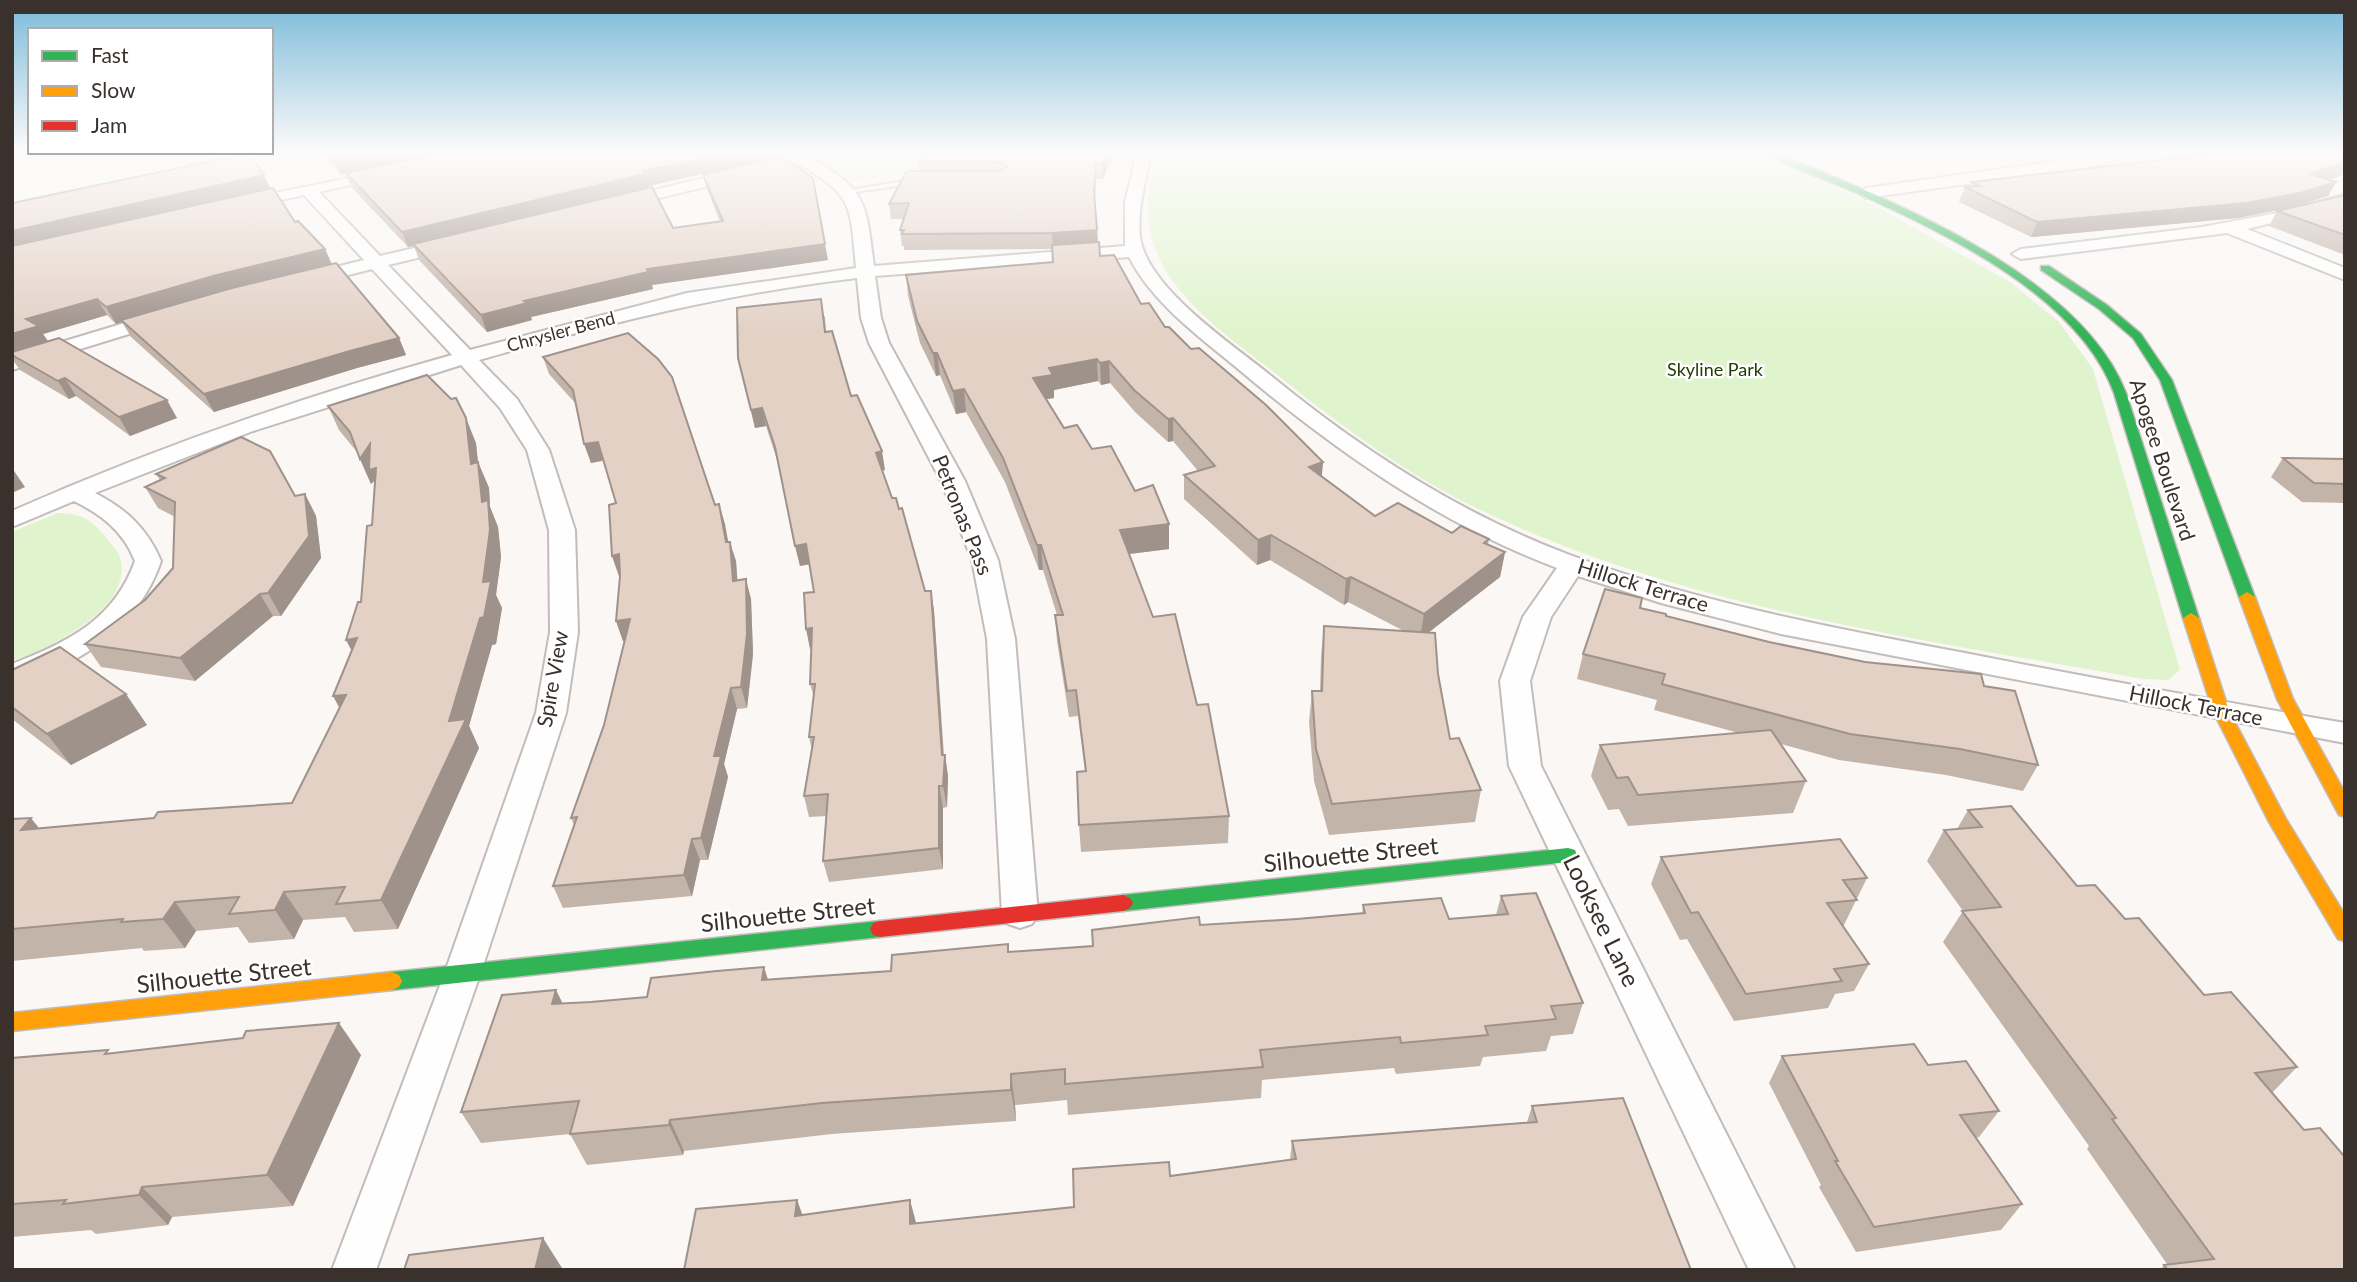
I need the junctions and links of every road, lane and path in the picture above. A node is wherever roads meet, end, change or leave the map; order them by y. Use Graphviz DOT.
graph roads {
  1 [pos="328,213"];
  2 [pos="859,213"];
  3 [pos="1135,213"];
  4 [pos="1902,213"];
  5 [pos="2300,213"];
  6 [pos="2230,228"];
  7 [pos="471,239"];
  8 [pos="1135,251"];
  9 [pos="2016,251"];
  10 [pos="374,262"];
  11 [pos="866,272"];
  12 [pos="2345,275"];
  13 [pos="281,286"];
  14 [pos="181,312"];
  15 [pos="466,357"];
  16 [pos="12,364"];
  17 [pos="74,492"];
  18 [pos="12,520"];
  19 [pos="1573,564"];
  20 [pos="12,675"];
  21 [pos="2221,711"];
  22 [pos="2299,726"];
  23 [pos="2345,733"];
  24 [pos="2345,810"];
  25 [pos="1568,855"];
  26 [pos="1020,914"];
  27 [pos="2345,933"];
  28 [pos="463,972"];
  29 [pos="12,1022"];
  30 [pos="354,1270"];
  31 [pos="1773,1270"];
  1 -- 10 [label="street, Spire View"];
  2 -- 11 [label="street, Petronas Pass"];
  3 -- 8 [label="street"];
  4 -- 21 [label="street, Apogee Boulevard"];
  5 -- 6 [label="street"];
  6 -- 9 [label="street"];
  6 -- 12 [label="street"];
  7 -- 10 [label="street"];
  8 -- 11 [label="street, Chrysler Bend"];
  8 -- 19 [label="street, Hillock Terrace"];
  9 -- 22 [label="street, Apogee Boulevard"];
  10 -- 13 [label="street"];
  10 -- 15 [label="street, Spire View"];
  11 -- 15 [label="street, Chrysler Bend"];
  11 -- 26 [label="street, Petronas Pass"];
  14 -- 16 [label="street"];
  15 -- 17 [label="street, Chrysler Bend"];
  15 -- 28 [label="street, Spire View"];
  17 -- 18 [label="street, Chrysler Bend"];
  17 -- 20 [label="street"];
  19 -- 21 [label="street, Hillock Terrace"];
  19 -- 25 [label="street, Looksee Lane"];
  21 -- 22 [label="street, Hillock Terrace"];
  21 -- 27 [label="street, Apogee Boulevard"];
  22 -- 23 [label="street, Hillock Terrace"];
  22 -- 24 [label="street, Apogee Boulevard"];
  25 -- 26 [label="street, Silhouette Street"];
  25 -- 31 [label="street, Looksee Lane"];
  26 -- 28 [label="street, Silhouette Street"];
  28 -- 29 [label="street, Silhouette Street"];
  28 -- 30 [label="street, Spire View"];
}
